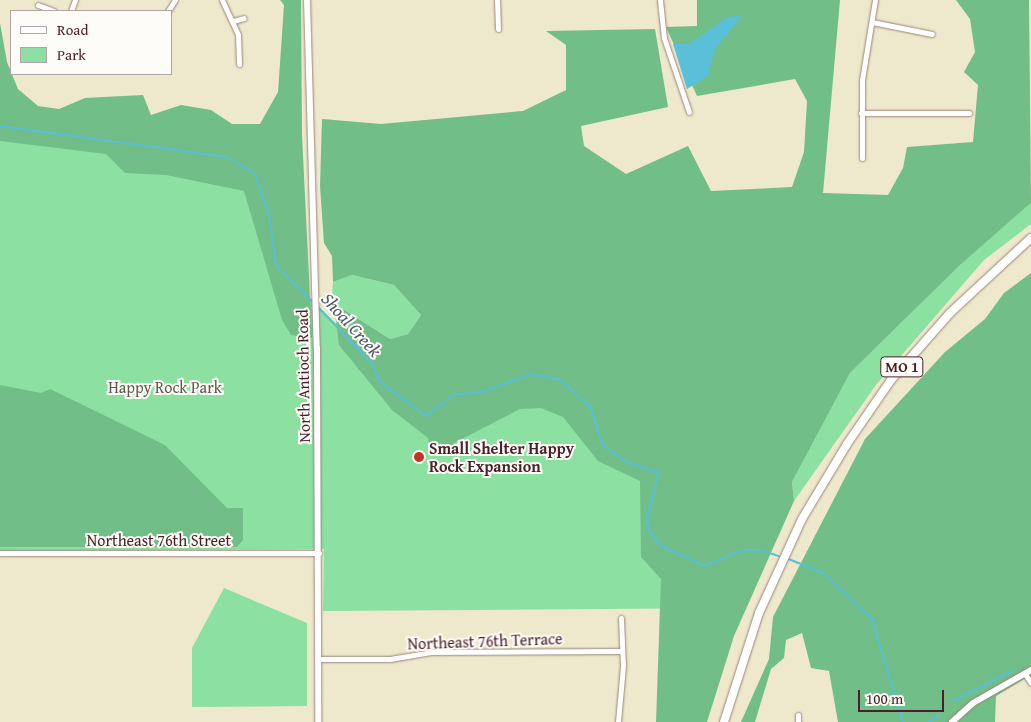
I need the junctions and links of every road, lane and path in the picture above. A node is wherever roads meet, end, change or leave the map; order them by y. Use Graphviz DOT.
graph roads {
  1 [pos="222,0"];
  2 [pos="307,0"];
  3 [pos="497,0"];
  4 [pos="660,0"];
  5 [pos="875,0"];
  6 [pos="38,5"];
  7 [pos="51,10"];
  8 [pos="244,18"];
  9 [pos="232,21"];
  10 [pos="872,22"];
  11 [pos="498,29"];
  12 [pos="932,34"];
  13 [pos="239,64"];
  14 [pos="689,112"];
  15 [pos="860,113"];
  16 [pos="969,113"];
  17 [pos="862,158"];
  18 [pos="1031,238"];
  19 [pos="0,553"];
  20 [pos="319,553"];
  21 [pos="621,618"];
  22 [pos="622,651"];
  23 [pos="318,659"];
  24 [pos="1031,670"];
  25 [pos="1025,674"];
  26 [pos="1031,683"];
  27 [pos="798,715"];
  28 [pos="318,722"];
  29 [pos="618,722"];
  30 [pos="724,722"];
  31 [pos="798,722"];
  32 [pos="952,722"];
  1 -- 9 [label="street"];
  2 -- 20 [label="street, North Antioch Road"];
  3 -- 11 [label="street"];
  4 -- 14 [label="street"];
  5 -- 10 [label="street"];
  6 -- 7 [label="street"];
  8 -- 9 [label="street"];
  9 -- 13 [label="street"];
  10 -- 12 [label="street"];
  10 -- 15 [label="street"];
  15 -- 16 [label="street"];
  15 -- 17 [label="street"];
  18 -- 30 [label="main road, MO 1"];
  19 -- 20 [label="street, Northeast 76th Street"];
  20 -- 23 [label="street, North Antioch Road"];
  21 -- 22 [label="street"];
  22 -- 23 [label="street, Northeast 76th Terrace"];
  22 -- 29 [label="street"];
  23 -- 28 [label="street, North Antioch Road"];
  24 -- 25 [label="street"];
  25 -- 26 [label="street"];
  25 -- 32 [label="street"];
  27 -- 31 [label="street"];
}
